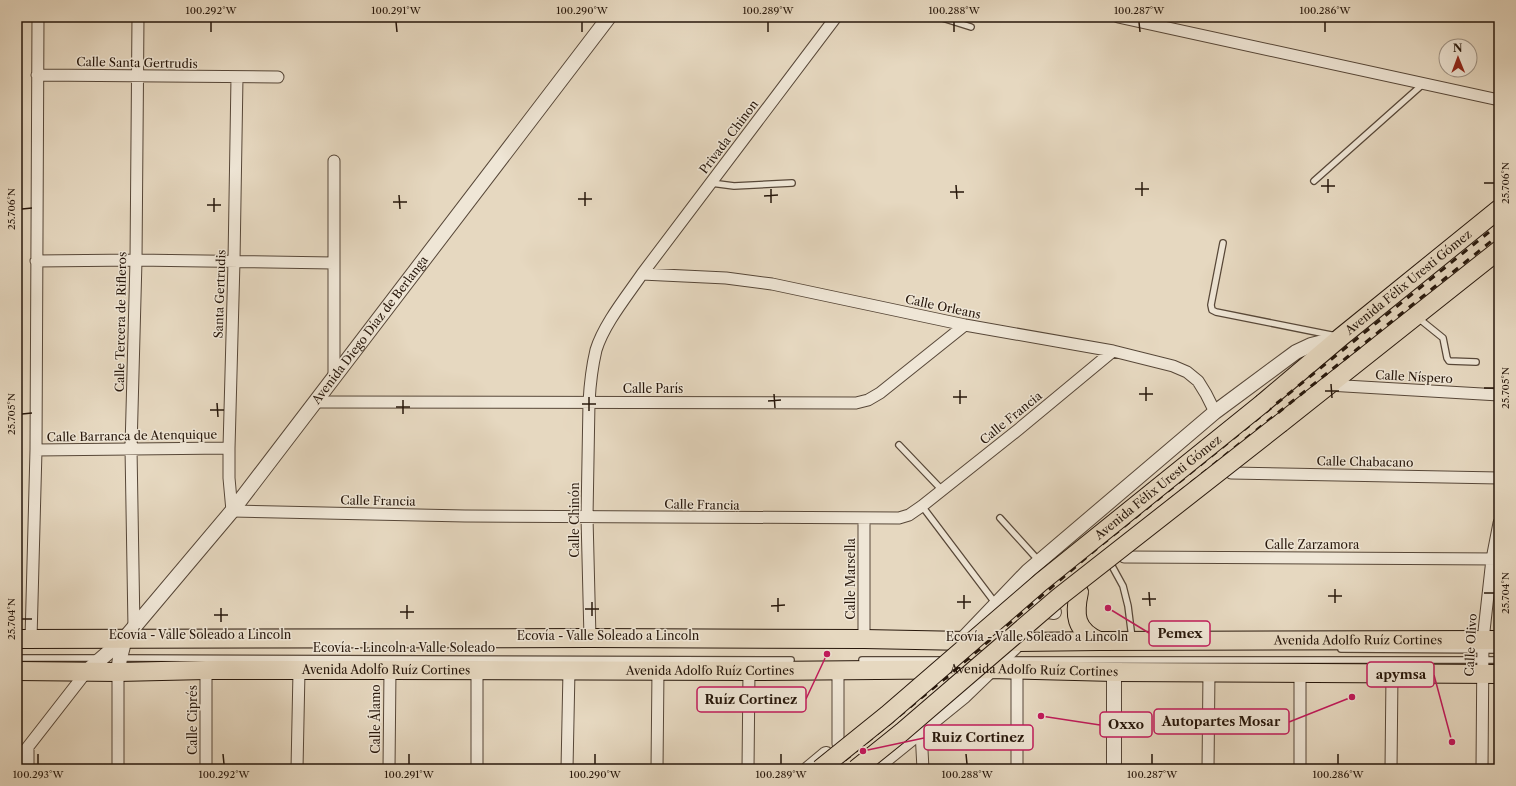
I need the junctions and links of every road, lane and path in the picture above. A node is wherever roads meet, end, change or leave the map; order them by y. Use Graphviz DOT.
graph roads {
  1 [pos="38,17"];
  2 [pos="138,17"];
  3 [pos="609,17"];
  4 [pos="836,17"];
  5 [pos="939,17"];
  6 [pos="1118,17"];
  7 [pos="971,27"];
  8 [pos="37,75"];
  9 [pos="137,76"];
  10 [pos="237,77"];
  11 [pos="278,77"];
  12 [pos="1423,84"];
  13 [pos="1499,100"];
  14 [pos="334,161"];
  15 [pos="1314,181"];
  16 [pos="711,183"];
  17 [pos="792,183"];
  18 [pos="1499,209"];
  19 [pos="1223,243"];
  20 [pos="1499,250"];
  21 [pos="136,260"];
  22 [pos="36,261"];
  23 [pos="234,262"];
  24 [pos="333,263"];
  25 [pos="642,274"];
  26 [pos="1415,316"];
  27 [pos="965,325"];
  28 [pos="1341,337"];
  29 [pos="1113,351"];
  30 [pos="1476,362"];
  31 [pos="334,378"];
  32 [pos="1322,390"];
  33 [pos="1499,395"];
  34 [pos="315,402"];
  35 [pos="589,402"];
  36 [pos="1215,412"];
  37 [pos="899,445"];
  38 [pos="131,448"];
  39 [pos="229,448"];
  40 [pos="36,450"];
  41 [pos="1231,473"];
  42 [pos="1499,478"];
  43 [pos="942,490"];
  44 [pos="922,506"];
  45 [pos="232,512"];
  46 [pos="587,517"];
  47 [pos="1000,518"];
  48 [pos="864,519"];
  49 [pos="1499,523"];
  50 [pos="1124,557"];
  51 [pos="1496,559"];
  52 [pos="1039,561"];
  53 [pos="1112,566"];
  54 [pos="1028,571"];
  55 [pos="1079,592"];
  56 [pos="996,604"];
  57 [pos="1055,612"];
  58 [pos="590,638"];
  59 [pos="24,639"];
  60 [pos="864,640"];
  61 [pos="1100,641"];
  62 [pos="1132,641"];
  63 [pos="954,645"];
  64 [pos="1018,646"];
  65 [pos="122,647"];
  66 [pos="1331,649"];
  67 [pos="1499,650"];
  68 [pos="1488,656"];
  69 [pos="17,658"];
  70 [pos="100,658"];
  71 [pos="792,660"];
  72 [pos="862,660"];
  73 [pos="962,660"];
  74 [pos="1499,660"];
  75 [pos="990,663"];
  76 [pos="934,665"];
  77 [pos="206,670"];
  78 [pos="390,670"];
  79 [pos="477,670"];
  80 [pos="568,670"];
  81 [pos="658,670"];
  82 [pos="838,670"];
  83 [pos="1017,670"];
  84 [pos="17,671"];
  85 [pos="86,671"];
  86 [pos="299,671"];
  87 [pos="749,671"];
  88 [pos="1114,672"];
  89 [pos="1209,672"];
  90 [pos="1300,673"];
  91 [pos="1392,674"];
  92 [pos="903,690"];
  93 [pos="921,731"];
  94 [pos="838,744"];
  95 [pos="28,747"];
  96 [pos="17,761"];
  97 [pos="28,769"];
  98 [pos="118,769"];
  99 [pos="206,769"];
  100 [pos="297,769"];
  101 [pos="389,769"];
  102 [pos="477,769"];
  103 [pos="567,769"];
  104 [pos="657,769"];
  105 [pos="748,769"];
  106 [pos="808,769"];
  107 [pos="820,769"];
  108 [pos="856,769"];
  109 [pos="874,769"];
  110 [pos="923,769"];
  111 [pos="1018,769"];
  112 [pos="1114,769"];
  113 [pos="1208,769"];
  114 [pos="1300,769"];
  115 [pos="1390,769"];
  116 [pos="1482,769"];
  1 -- 8 [label="street"];
  2 -- 9 [label="street, Calle Tercera de Rifleros"];
  3 -- 31 [label="street, Avenida Diego Díaz de Berlanga"];
  4 -- 16 [label="street, Privada Chinon"];
  5 -- 7 [label="lane"];
  6 -- 12 [label="street"];
  8 -- 9 [label="street, Calle Santa Gertrudis"];
  8 -- 22 [label="street"];
  9 -- 10 [label="street, Calle Santa Gertrudis"];
  9 -- 21 [label="street, Calle Tercera de Rifleros"];
  10 -- 11 [label="street, Calle Santa Gertrudis"];
  10 -- 23 [label="street, Santa Gertrudis"];
  12 -- 13 [label="street"];
  12 -- 15 [label="lane"];
  14 -- 24 [label="street"];
  16 -- 17 [label="lane"];
  16 -- 25 [label="street, Privada Chinon"];
  18 -- 28 [label="main road, Avenida Félix Uresti Gómez"];
  19 -- 28 [label="lane"];
  20 -- 26 [label="main road, Avenida Félix Uresti Gómez"];
  21 -- 22 [label="street"];
  21 -- 23 [label="street"];
  21 -- 38 [label="street, Calle Tercera de Rifleros"];
  22 -- 40 [label="street"];
  23 -- 24 [label="street"];
  23 -- 39 [label="street, Santa Gertrudis"];
  24 -- 31 [label="street"];
  25 -- 27 [label="street, Calle Orleans"];
  25 -- 35 [label="street, Privada Chinon"];
  26 -- 30 [label="lane"];
  26 -- 32 [label="main road, Avenida Félix Uresti Gómez"];
  27 -- 29 [label="street, Calle Orleans"];
  27 -- 35 [label="street, Calle París"];
  28 -- 36 [label="street"];
  28 -- 107 [label="main road, Avenida Félix Uresti Gómez, bridge"];
  29 -- 36 [label="street, Calle Orleans"];
  29 -- 43 [label="street, Calle Francia"];
  31 -- 34 [label="street, Avenida Diego Díaz de Berlanga"];
  32 -- 33 [label="street, Calle Níspero"];
  32 -- 41 [label="street"];
  32 -- 108 [label="main road, Avenida Félix Uresti Gómez, bridge"];
  34 -- 35 [label="street, Calle París"];
  34 -- 45 [label="street, Avenida Diego Díaz de Berlanga"];
  35 -- 46 [label="street, Calle Chinón"];
  36 -- 52 [label="street"];
  37 -- 43 [label="lane"];
  38 -- 39 [label="street, Calle Barranca de Atenquique"];
  38 -- 40 [label="street, Calle Barranca de Atenquique"];
  38 -- 65 [label="street, Calle Tercera de Rifleros"];
  39 -- 45 [label="street, Santa Gertrudis"];
  40 -- 59 [label="street"];
  41 -- 42 [label="street, Calle Chabacano"];
  41 -- 50 [label="street"];
  43 -- 44 [label="street, Calle Francia"];
  44 -- 48 [label="street, Calle Francia"];
  44 -- 56 [label="lane"];
  45 -- 46 [label="street, Calle Francia"];
  45 -- 65 [label="street, Avenida Diego Díaz de Berlanga"];
  46 -- 48 [label="street, Calle Francia"];
  46 -- 58 [label="street, Calle Chinón"];
  47 -- 52 [label="lane"];
  48 -- 60 [label="street, Calle Marsella"];
  49 -- 51 [label="street, Calle Olivo"];
  50 -- 51 [label="street, Calle Zarzamora"];
  50 -- 53 [label="street"];
  51 -- 68 [label="street, Calle Olivo"];
  52 -- 54 [label="street"];
  53 -- 55 [label="street"];
  53 -- 62 [label="lane"];
  54 -- 56 [label="street"];
  54 -- 57 [label="street"];
  55 -- 57 [label="street"];
  55 -- 61 [label="main road"];
  56 -- 63 [label="street"];
  57 -- 64 [label="street"];
  58 -- 60 [label="main road, Avenida Adolfo Ruíz Cortines"];
  58 -- 65 [label="main road, Avenida Adolfo Ruíz Cortines"];
  59 -- 65 [label="main road, Avenida Adolfo Ruíz Cortines"];
  60 -- 63 [label="main road, Avenida Adolfo Ruíz Cortines"];
  61 -- 62 [label="main road, Avenida Adolfo Ruíz Cortines"];
  61 -- 64 [label="main road, Avenida Adolfo Ruíz Cortines"];
  62 -- 68 [label="main road, Avenida Adolfo Ruíz Cortines"];
  63 -- 64 [label="main road, Avenida Adolfo Ruíz Cortines"];
  63 -- 76 [label="street"];
  64 -- 75 [label="street"];
  65 -- 70 [label="street, Avenida Diego Díaz de Berlanga"];
  65 -- 71 [label="lane, Ecovía - Lincoln a Valle Soleado"];
  65 -- 77 [label="main road, Avenida Adolfo Ruíz Cortines"];
  65 -- 85 [label="main road, Avenida Adolfo Ruíz Cortines"];
  65 -- 98 [label="street, Calle Tercera de Rifleros"];
  66 -- 68 [label="lane"];
  67 -- 68 [label="lane"];
  68 -- 74 [label="lane"];
  68 -- 75 [label="lane"];
  68 -- 91 [label="main road, Avenida Adolfo Ruíz Cortines"];
  68 -- 116 [label="street, Calle Olivo"];
  69 -- 70 [label="lane"];
  70 -- 85 [label="street, Avenida Diego Díaz de Berlanga"];
  72 -- 76 [label="lane"];
  73 -- 76 [label="lane"];
  75 -- 76 [label="main road, Avenida Adolfo Ruíz Cortines"];
  75 -- 83 [label="main road, Avenida Adolfo Ruíz Cortines"];
  75 -- 93 [label="street"];
  76 -- 82 [label="main road, Avenida Adolfo Ruíz Cortines"];
  76 -- 92 [label="street"];
  77 -- 86 [label="main road, Avenida Adolfo Ruíz Cortines"];
  77 -- 99 [label="street, Calle Ciprés"];
  78 -- 79 [label="main road, Avenida Adolfo Ruíz Cortines"];
  78 -- 86 [label="main road, Avenida Adolfo Ruíz Cortines"];
  78 -- 101 [label="street, Calle Álamo"];
  79 -- 80 [label="main road, Avenida Adolfo Ruíz Cortines"];
  79 -- 102 [label="street"];
  80 -- 81 [label="main road, Avenida Adolfo Ruíz Cortines"];
  80 -- 103 [label="street"];
  81 -- 87 [label="main road, Avenida Adolfo Ruíz Cortines"];
  81 -- 104 [label="street"];
  82 -- 87 [label="main road, Avenida Adolfo Ruíz Cortines"];
  82 -- 94 [label="street"];
  83 -- 88 [label="main road, Avenida Adolfo Ruíz Cortines"];
  83 -- 111 [label="street"];
  84 -- 85 [label="main road, Avenida Adolfo Ruíz Cortines"];
  85 -- 95 [label="street"];
  86 -- 100 [label="street"];
  87 -- 105 [label="street"];
  88 -- 89 [label="main road, Avenida Adolfo Ruíz Cortines"];
  88 -- 112 [label="street"];
  89 -- 90 [label="main road, Avenida Adolfo Ruíz Cortines"];
  89 -- 113 [label="street"];
  90 -- 91 [label="main road, Avenida Adolfo Ruíz Cortines"];
  90 -- 114 [label="street"];
  91 -- 115 [label="street"];
  92 -- 93 [label="street"];
  92 -- 94 [label="street"];
  93 -- 109 [label="street"];
  93 -- 110 [label="street"];
  94 -- 106 [label="street"];
  95 -- 96 [label="street"];
  95 -- 97 [label="street"];
}
